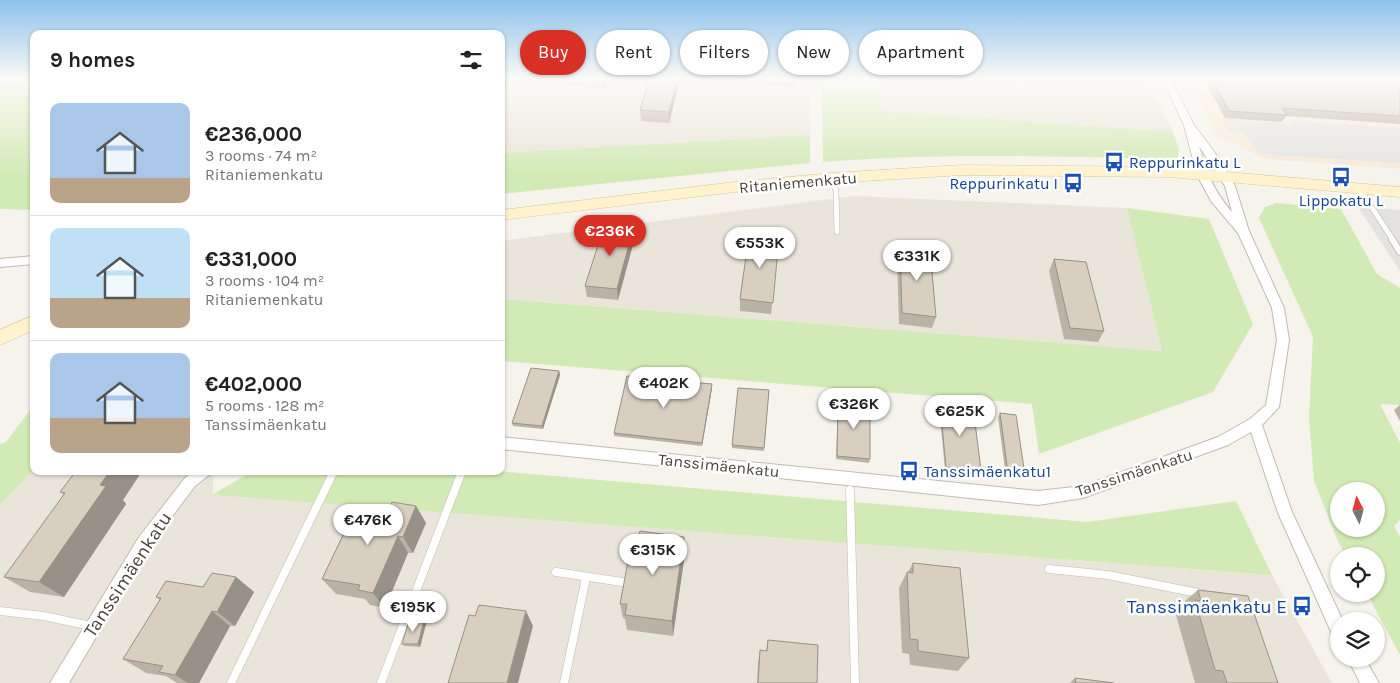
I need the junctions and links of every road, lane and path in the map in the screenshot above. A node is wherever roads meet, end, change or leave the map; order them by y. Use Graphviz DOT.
graph roads {
  1 [pos="1183,112"];
  2 [pos="1189,125"];
  3 [pos="832,178"];
  4 [pos="1205,180"];
  5 [pos="1227,181"];
  6 [pos="1362,192"];
  7 [pos="1400,192"];
  8 [pos="1400,198"];
  9 [pos="505,215"];
  10 [pos="1243,231"];
  11 [pos="837,232"];
  12 [pos="1400,252"];
  13 [pos="30,260"];
  14 [pos="0,263"];
  15 [pos="30,324"];
  16 [pos="0,338"];
  17 [pos="1255,423"];
  18 [pos="505,443"];
  19 [pos="199,475"];
  20 [pos="332,475"];
  21 [pos="460,475"];
  22 [pos="850,490"];
  23 [pos="1049,569"];
  24 [pos="556,572"];
  25 [pos="586,578"];
  26 [pos="622,582"];
  27 [pos="1213,596"];
  28 [pos="0,611"];
  29 [pos="1331,612"];
  30 [pos="92,626"];
  31 [pos="1361,667"];
  32 [pos="58,683"];
  33 [pos="231,683"];
  34 [pos="381,683"];
  35 [pos="564,683"];
  36 [pos="855,683"];
  37 [pos="1370,683"];
  1 -- 2 [label="street"];
  2 -- 4 [label="street, Tanssimäenkatu"];
  2 -- 5 [label="street, Tanssimäenkatu"];
  3 -- 4 [label="street, Ritaniemenkatu"];
  3 -- 9 [label="street, Ritaniemenkatu"];
  3 -- 11 [label="lane"];
  4 -- 5 [label="street, Ritaniemenkatu"];
  4 -- 10 [label="street, Tanssimäenkatu"];
  5 -- 6 [label="street, Ritaniemenkatu"];
  5 -- 10 [label="street, Tanssimäenkatu"];
  6 -- 7 [label="street, Ritaniemenkatu"];
  6 -- 8 [label="street, Ritaniemenkatu"];
  6 -- 12 [label="lane"];
  10 -- 17 [label="street, Tanssimäenkatu"];
  13 -- 14 [label="street"];
  15 -- 16 [label="street"];
  17 -- 18 [label="street, Tanssimäenkatu"];
  17 -- 29 [label="street"];
  19 -- 30 [label="street, Tanssimäenkatu"];
  20 -- 33 [label="lane"];
  21 -- 34 [label="lane"];
  22 -- 36 [label="lane"];
  23 -- 27 [label="lane"];
  24 -- 25 [label="lane"];
  25 -- 26 [label="lane"];
  25 -- 35 [label="lane"];
  28 -- 30 [label="lane"];
  30 -- 32 [label="street, Tanssimäenkatu"];
  31 -- 37 [label="street"];
}
